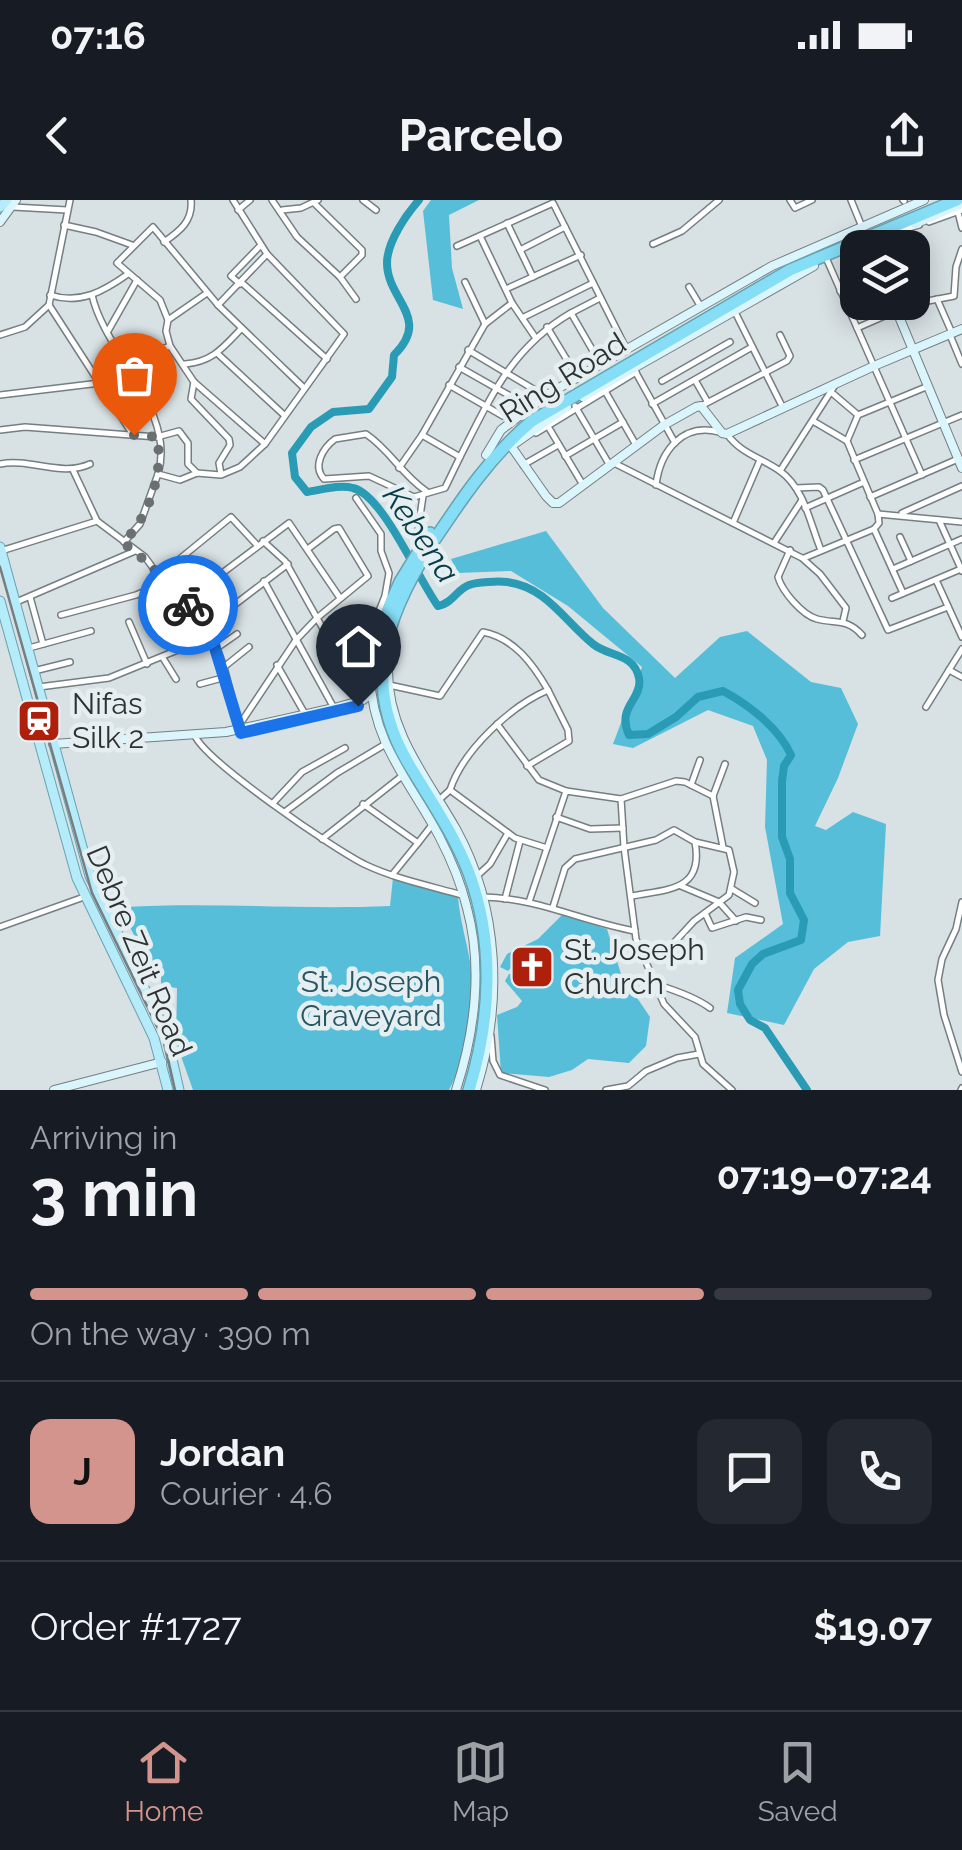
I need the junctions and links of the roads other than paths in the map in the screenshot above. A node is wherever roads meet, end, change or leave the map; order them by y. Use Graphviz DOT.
graph roads {
  1 [pos="70,200"];
  2 [pos="191,200"];
  3 [pos="233,200"];
  4 [pos="250,200"];
  5 [pos="272,200"];
  6 [pos="363,200"];
  7 [pos="719,200"];
  8 [pos="790,200"];
  9 [pos="812,200"];
  10 [pos="850,200"];
  11 [pos="924,200"];
  12 [pos="938,200"];
  13 [pos="316,202"];
  14 [pos="8,203"];
  15 [pos="960,206"];
  16 [pos="909,207"];
  17 [pos="67,210"];
  18 [pos="238,210"];
  19 [pos="282,210"];
  20 [pos="376,210"];
  21 [pos="0,222"];
  22 [pos="508,223"];
  23 [pos="64,225"];
  24 [pos="862,227"];
  25 [pos="565,228"];
  26 [pos="962,228"];
  27 [pos="898,230"];
  28 [pos="480,236"];
  29 [pos="164,242"];
  30 [pos="653,244"];
  31 [pos="132,245"];
  32 [pos="260,246"];
  33 [pos="457,246"];
  34 [pos="962,248"];
  35 [pos="520,250"];
  36 [pos="267,254"];
  37 [pos="580,255"];
  38 [pos="840,255"];
  39 [pos="827,260"];
  40 [pos="223,270"];
  41 [pos="128,274"];
  42 [pos="231,276"];
  43 [pos="533,277"];
  44 [pos="340,278"];
  45 [pos="138,280"];
  46 [pos="465,282"];
  47 [pos="240,283"];
  48 [pos="593,283"];
  49 [pos="689,287"];
  50 [pos="506,289"];
  51 [pos="840,290"];
  52 [pos="207,294"];
  53 [pos="50,295"];
  54 [pos="92,295"];
  55 [pos="600,298"];
  56 [pos="356,299"];
  57 [pos="936,299"];
  58 [pos="930,300"];
  59 [pos="512,302"];
  60 [pos="49,305"];
  61 [pos="218,306"];
  62 [pos="701,308"];
  63 [pos="734,310"];
  64 [pos="571,313"];
  65 [pos="524,317"];
  66 [pos="168,320"];
  67 [pos="853,320"];
  68 [pos="871,320"];
  69 [pos="899,320"];
  70 [pos="485,324"];
  71 [pos="547,327"];
  72 [pos="857,328"];
  73 [pos="240,330"];
  74 [pos="962,330"];
  75 [pos="108,331"];
  76 [pos="780,334"];
  77 [pos="0,335"];
  78 [pos="951,335"];
  79 [pos="535,336"];
  80 [pos="730,342"];
  81 [pos="170,346"];
  82 [pos="752,347"];
  83 [pos="468,350"];
  84 [pos="912,350"];
  85 [pos="628,351"];
  86 [pos="218,354"];
  87 [pos="703,358"];
  88 [pos="328,359"];
  89 [pos="185,364"];
  90 [pos="962,364"];
  91 [pos="601,365"];
  92 [pos="129,366"];
  93 [pos="459,366"];
  94 [pos="874,366"];
  95 [pos="635,371"];
  96 [pos="711,371"];
  97 [pos="506,372"];
  98 [pos="764,372"];
  99 [pos="578,378"];
  100 [pos="662,380"];
  101 [pos="695,380"];
  102 [pos="194,382"];
  103 [pos="100,383"];
  104 [pos="449,385"];
  105 [pos="927,386"];
  106 [pos="303,387"];
  107 [pos="495,388"];
  108 [pos="833,388"];
  109 [pos="604,389"];
  110 [pos="0,394"];
  111 [pos="545,396"];
  112 [pos="520,402"];
  113 [pos="890,402"];
  114 [pos="652,404"];
  115 [pos="704,404"];
  116 [pos="575,405"];
  117 [pos="486,406"];
  118 [pos="783,408"];
  119 [pos="284,415"];
  120 [pos="858,415"];
  121 [pos="962,415"];
  122 [pos="503,416"];
  123 [pos="813,421"];
  124 [pos="622,422"];
  125 [pos="943,423"];
  126 [pos="546,424"];
  127 [pos="664,425"];
  128 [pos="0,430"];
  129 [pos="725,434"];
  130 [pos="134,435"];
  131 [pos="422,435"];
  132 [pos="157,437"];
  133 [pos="594,439"];
  134 [pos="906,439"];
  135 [pos="847,441"];
  136 [pos="675,443"];
  137 [pos="264,444"];
  138 [pos="558,445"];
  139 [pos="636,445"];
  140 [pos="511,446"];
  141 [pos="491,455"];
  142 [pos="565,456"];
  143 [pos="460,457"];
  144 [pos="760,460"];
  145 [pos="854,460"];
  146 [pos="611,463"];
  147 [pos="960,463"];
  148 [pos="0,464"];
  149 [pos="90,464"];
  150 [pos="523,466"];
  151 [pos="398,468"];
  152 [pos="73,470"];
  153 [pos="780,471"];
  154 [pos="198,473"];
  155 [pos="158,474"];
  156 [pos="221,475"];
  157 [pos="922,475"];
  158 [pos="864,482"];
  159 [pos="583,484"];
  160 [pos="656,485"];
  161 [pos="962,486"];
  162 [pos="796,488"];
  163 [pos="424,493"];
  164 [pos="870,497"];
  165 [pos="356,498"];
  166 [pos="826,498"];
  167 [pos="802,500"];
  168 [pos="805,508"];
  169 [pos="878,514"];
  170 [pos="900,514"];
  171 [pos="939,520"];
  172 [pos="98,521"];
  173 [pos="962,522"];
  174 [pos="733,523"];
  175 [pos="874,529"];
  176 [pos="418,530"];
  177 [pos="900,537"];
  178 [pos="962,540"];
  179 [pos="844,541"];
  180 [pos="123,543"];
  181 [pos="260,543"];
  182 [pos="774,543"];
  183 [pos="951,544"];
  184 [pos="309,548"];
  185 [pos="0,549"];
  186 [pos="790,550"];
  187 [pos="821,550"];
  188 [pos="135,551"];
  189 [pos="802,558"];
  190 [pos="910,561"];
  191 [pos="288,564"];
  192 [pos="893,569"];
  193 [pos="962,570"];
  194 [pos="160,575"];
  195 [pos="936,580"];
  196 [pos="264,581"];
  197 [pos="164,583"];
  198 [pos="903,593"];
  199 [pos="30,597"];
  200 [pos="340,598"];
  201 [pos="892,598"];
  202 [pos="0,601"];
  203 [pos="185,601"];
  204 [pos="14,603"];
  205 [pos="948,607"];
  206 [pos="61,614"];
  207 [pos="317,618"];
  208 [pos="388,618"];
  209 [pos="843,621"];
  210 [pos="129,622"];
  211 [pos="208,625"];
  212 [pos="91,631"];
  213 [pos="237,634"];
  214 [pos="862,635"];
  215 [pos="212,636"];
  216 [pos="962,637"];
  217 [pos="296,640"];
  218 [pos="42,644"];
  219 [pos="332,644"];
  220 [pos="249,647"];
  221 [pos="26,648"];
  222 [pos="217,648"];
  223 [pos="962,650"];
  224 [pos="162,658"];
  225 [pos="70,662"];
  226 [pos="147,664"];
  227 [pos="277,665"];
  228 [pos="224,668"];
  229 [pos="949,670"];
  230 [pos="33,671"];
  231 [pos="226,677"];
  232 [pos="962,677"];
  233 [pos="176,680"];
  234 [pos="200,684"];
  235 [pos="389,685"];
  236 [pos="38,688"];
  237 [pos="548,690"];
  238 [pos="371,694"];
  239 [pos="362,700"];
  240 [pos="373,707"];
  241 [pos="926,707"];
  242 [pos="334,708"];
  243 [pos="306,715"];
  244 [pos="498,724"];
  245 [pos="241,729"];
  246 [pos="196,737"];
  247 [pos="384,745"];
  248 [pos="345,748"];
  249 [pos="54,749"];
  250 [pos="700,760"];
  251 [pos="725,764"];
  252 [pos="527,766"];
  253 [pos="402,776"];
  254 [pos="691,785"];
  255 [pos="450,790"];
  256 [pos="566,791"];
  257 [pos="713,796"];
  258 [pos="621,799"];
  259 [pos="439,800"];
  260 [pos="274,802"];
  261 [pos="363,804"];
  262 [pos="286,811"];
  263 [pos="556,817"];
  264 [pos="432,824"];
  265 [pos="623,828"];
  266 [pos="508,834"];
  267 [pos="322,839"];
  268 [pos="520,841"];
  269 [pos="695,842"];
  270 [pos="418,843"];
  271 [pos="624,847"];
  272 [pos="723,847"];
  273 [pos="546,848"];
  274 [pos="392,875"];
  275 [pos="476,876"];
  276 [pos="682,886"];
  277 [pos="732,889"];
  278 [pos="464,896"];
  279 [pos="632,896"];
  280 [pos="84,897"];
  281 [pos="484,897"];
  282 [pos="505,899"];
  283 [pos="529,902"];
  284 [pos="719,902"];
  285 [pos="962,902"];
  286 [pos="755,903"];
  287 [pos="553,907"];
  288 [pos="704,913"];
  289 [pos="736,920"];
  290 [pos="761,920"];
  291 [pos="0,927"];
  292 [pos="635,931"];
  293 [pos="646,956"];
  294 [pos="658,985"];
  295 [pos="710,1008"];
  296 [pos="490,1033"];
  297 [pos="700,1054"];
  298 [pos="162,1062"];
  299 [pos="962,1072"];
  300 [pos="54,1090"];
  301 [pos="168,1090"];
  302 [pos="179,1090"];
  303 [pos="466,1090"];
  304 [pos="544,1090"];
  305 [pos="606,1090"];
  306 [pos="732,1090"];
  1 -- 17 [label="street"];
  2 -- 29 [label="street"];
  3 -- 18 [label="street"];
  4 -- 18 [label="street"];
  5 -- 19 [label="street"];
  6 -- 20 [label="street"];
  7 -- 30 [label="street"];
  8 -- 9 [label="street"];
  10 -- 24 [label="street"];
  11 -- 24 [label="street"];
  12 -- 16 [label="highway, Ring Road"];
  13 -- 19 [label="street"];
  13 -- 44 [label="street"];
  14 -- 17 [label="street"];
  14 -- 21 [label="street"];
  15 -- 16 [label="highway, Ring Road"];
  15 -- 26 [label="street"];
  15 -- 27 [label="street"];
  16 -- 141 [label="highway, Ring Road"];
  17 -- 23 [label="street"];
  18 -- 32 [label="street"];
  19 -- 44 [label="street"];
  22 -- 25 [label="street"];
  22 -- 28 [label="street"];
  22 -- 35 [label="street"];
  23 -- 31 [label="street"];
  23 -- 53 [label="street"];
  24 -- 62 [label="street"];
  25 -- 35 [label="street"];
  25 -- 37 [label="street"];
  28 -- 33 [label="street"];
  28 -- 50 [label="street"];
  29 -- 31 [label="street"];
  29 -- 52 [label="street"];
  31 -- 41 [label="street"];
  32 -- 36 [label="street"];
  32 -- 42 [label="street"];
  34 -- 57 [label="street"];
  35 -- 43 [label="street"];
  36 -- 47 [label="street"];
  36 -- 88 [label="street"];
  37 -- 43 [label="street"];
  37 -- 48 [label="street"];
  38 -- 39 [label="street"];
  39 -- 51 [label="street"];
  39 -- 63 [label="street"];
  40 -- 42 [label="street"];
  41 -- 45 [label="street"];
  41 -- 54 [label="street"];
  42 -- 47 [label="street"];
  43 -- 50 [label="street"];
  44 -- 56 [label="street"];
  45 -- 66 [label="street"];
  45 -- 75 [label="street"];
  46 -- 70 [label="street"];
  47 -- 61 [label="street"];
  47 -- 88 [label="street"];
  48 -- 55 [label="street"];
  48 -- 65 [label="street"];
  49 -- 62 [label="street"];
  50 -- 59 [label="street"];
  52 -- 61 [label="street"];
  52 -- 66 [label="street"];
  53 -- 54 [label="street"];
  53 -- 60 [label="street"];
  54 -- 75 [label="street"];
  55 -- 64 [label="street"];
  55 -- 85 [label="street"];
  57 -- 58 [label="street"];
  57 -- 78 [label="street"];
  59 -- 65 [label="street"];
  59 -- 70 [label="street"];
  60 -- 77 [label="street"];
  60 -- 103 [label="street"];
  61 -- 73 [label="street"];
  62 -- 85 [label="street"];
  63 -- 82 [label="street"];
  63 -- 95 [label="street"];
  64 -- 71 [label="street"];
  64 -- 91 [label="street"];
  65 -- 79 [label="street"];
  66 -- 81 [label="street"];
  67 -- 72 [label="street"];
  68 -- 72 [label="street"];
  69 -- 84 [label="street"];
  70 -- 83 [label="street"];
  71 -- 79 [label="street"];
  71 -- 99 [label="street"];
  72 -- 94 [label="street"];
  73 -- 86 [label="street"];
  73 -- 106 [label="street"];
  74 -- 78 [label="street"];
  75 -- 92 [label="street"];
  76 -- 98 [label="street"];
  78 -- 84 [label="street"];
  78 -- 90 [label="street"];
  79 -- 97 [label="street"];
  80 -- 87 [label="street"];
  81 -- 89 [label="street"];
  81 -- 92 [label="street"];
  82 -- 96 [label="street"];
  82 -- 98 [label="street"];
  83 -- 93 [label="street"];
  83 -- 97 [label="street"];
  84 -- 94 [label="street"];
  84 -- 105 [label="street"];
  85 -- 91 [label="street"];
  86 -- 89 [label="street"];
  86 -- 119 [label="street"];
  87 -- 96 [label="street"];
  87 -- 100 [label="street"];
  88 -- 106 [label="street"];
  89 -- 102 [label="street"];
  91 -- 99 [label="street"];
  92 -- 103 [label="street"];
  92 -- 132 [label="street"];
  93 -- 104 [label="street"];
  93 -- 107 [label="street"];
  94 -- 108 [label="street"];
  94 -- 113 [label="street"];
  95 -- 109 [label="street"];
  95 -- 114 [label="street"];
  96 -- 101 [label="street"];
  97 -- 107 [label="street"];
  97 -- 111 [label="street"];
  98 -- 115 [label="street"];
  98 -- 118 [label="street"];
  99 -- 111 [label="street"];
  101 -- 114 [label="street"];
  101 -- 115 [label="street"];
  102 -- 137 [label="street"];
  102 -- 156 [label="street"];
  103 -- 110 [label="street"];
  103 -- 130 [label="street"];
  104 -- 117 [label="street"];
  104 -- 131 [label="street"];
  105 -- 113 [label="street"];
  105 -- 125 [label="street"];
  106 -- 119 [label="street"];
  107 -- 112 [label="street"];
  107 -- 117 [label="street"];
  108 -- 118 [label="street"];
  108 -- 120 [label="street"];
  108 -- 123 [label="street"];
  109 -- 116 [label="street"];
  109 -- 124 [label="street"];
  111 -- 141 [label="street"];
  113 -- 120 [label="street"];
  113 -- 134 [label="street"];
  114 -- 127 [label="street"];
  115 -- 127 [label="street"];
  115 -- 129 [label="street"];
  116 -- 126 [label="street"];
  116 -- 133 [label="street"];
  117 -- 122 [label="street"];
  117 -- 143 [label="street"];
  118 -- 129 [label="street"];
  119 -- 137 [label="street"];
  120 -- 135 [label="street"];
  121 -- 125 [label="street"];
  123 -- 135 [label="street"];
  123 -- 153 [label="street"];
  124 -- 133 [label="street"];
  124 -- 139 [label="street"];
  125 -- 134 [label="street"];
  125 -- 147 [label="street"];
  126 -- 138 [label="street"];
  126 -- 140 [label="street"];
  127 -- 136 [label="street"];
  127 -- 139 [label="street"];
  128 -- 130 [label="street"];
  129 -- 136 [label="street"];
  129 -- 144 [label="street"];
  130 -- 132 [label="street"];
  131 -- 143 [label="street"];
  131 -- 151 [label="street"];
  132 -- 154 [label="street"];
  132 -- 155 [label="street"];
  133 -- 142 [label="street"];
  133 -- 146 [label="street"];
  134 -- 145 [label="street"];
  134 -- 157 [label="street"];
  135 -- 145 [label="street"];
  136 -- 160 [label="street"];
  137 -- 156 [label="street"];
  138 -- 142 [label="street"];
  138 -- 150 [label="street"];
  139 -- 146 [label="street"];
  140 -- 141 [label="street"];
  140 -- 150 [label="street"];
  141 -- 208 [label="highway, Ring Road"];
  142 -- 159 [label="street"];
  143 -- 163 [label="street"];
  144 -- 153 [label="street"];
  144 -- 174 [label="street"];
  145 -- 158 [label="street"];
  146 -- 159 [label="street"];
  146 -- 160 [label="street"];
  147 -- 157 [label="street"];
  148 -- 152 [label="street"];
  149 -- 152 [label="street"];
  150 -- 159 [label="street"];
  151 -- 163 [label="street"];
  151 -- 163 [label="street"];
  152 -- 172 [label="street"];
  153 -- 162 [label="street"];
  154 -- 155 [label="street"];
  154 -- 156 [label="street"];
  155 -- 180 [label="street"];
  157 -- 164 [label="street"];
  158 -- 164 [label="street"];
  158 -- 166 [label="street"];
  160 -- 174 [label="street"];
  161 -- 170 [label="street"];
  162 -- 166 [label="street"];
  162 -- 167 [label="street"];
  163 -- 176 [label="street"];
  164 -- 169 [label="street"];
  165 -- 219 [label="street"];
  166 -- 168 [label="street"];
  166 -- 179 [label="street"];
  167 -- 168 [label="street"];
  167 -- 182 [label="street"];
  168 -- 187 [label="street"];
  169 -- 170 [label="street"];
  169 -- 175 [label="street"];
  170 -- 171 [label="street"];
  171 -- 173 [label="street"];
  171 -- 183 [label="street"];
  172 -- 180 [label="street"];
  172 -- 185 [label="street"];
  174 -- 182 [label="street"];
  175 -- 179 [label="street"];
  175 -- 192 [label="street"];
  177 -- 190 [label="street"];
  178 -- 183 [label="street"];
  179 -- 187 [label="street"];
  179 -- 205 [label="street"];
  180 -- 188 [label="street"];
  181 -- 184 [label="street"];
  181 -- 191 [label="street"];
  181 -- 194 [label="street"];
  181 -- 203 [label="street"];
  182 -- 186 [label="street"];
  183 -- 190 [label="street"];
  183 -- 193 [label="street"];
  184 -- 200 [label="street"];
  184 -- 200 [label="street"];
  185 -- 204 [label="main road, Debre Zeit Road"];
  186 -- 189 [label="street"];
  186 -- 209 [label="street"];
  187 -- 189 [label="street"];
  188 -- 194 [label="street"];
  188 -- 199 [label="street"];
  189 -- 209 [label="street"];
  190 -- 192 [label="street"];
  191 -- 196 [label="street"];
  191 -- 207 [label="street"];
  192 -- 198 [label="street"];
  193 -- 195 [label="street"];
  194 -- 197 [label="street"];
  195 -- 198 [label="street"];
  195 -- 205 [label="street"];
  196 -- 211 [label="street"];
  196 -- 217 [label="street"];
  197 -- 203 [label="street"];
  197 -- 206 [label="street"];
  198 -- 201 [label="street"];
  199 -- 204 [label="street"];
  199 -- 218 [label="street"];
  200 -- 207 [label="street"];
  202 -- 280 [label="main road, Debre Zeit Road"];
  203 -- 211 [label="street"];
  204 -- 221 [label="main road, Debre Zeit Road"];
  205 -- 216 [label="street"];
  207 -- 217 [label="street"];
  207 -- 219 [label="street"];
  208 -- 235 [label="street"];
  208 -- 238 [label="street"];
  208 -- 303 [label="highway, Ring Road"];
  209 -- 214 [label="street"];
  210 -- 226 [label="street"];
  211 -- 215 [label="street"];
  212 -- 218 [label="street"];
  213 -- 222 [label="street"];
  215 -- 222 [label="street"];
  215 -- 224 [label="street"];
  217 -- 227 [label="street"];
  217 -- 242 [label="street"];
  218 -- 221 [label="street"];
  219 -- 239 [label="street"];
  220 -- 228 [label="street"];
  221 -- 230 [label="main road, Debre Zeit Road"];
  222 -- 228 [label="street"];
  223 -- 229 [label="street"];
  224 -- 226 [label="street"];
  224 -- 233 [label="street"];
  225 -- 230 [label="street"];
  226 -- 236 [label="street"];
  227 -- 243 [label="street"];
  227 -- 245 [label="street"];
  228 -- 231 [label="street"];
  229 -- 232 [label="street"];
  229 -- 241 [label="street"];
  230 -- 236 [label="main road, Debre Zeit Road"];
  231 -- 234 [label="street"];
  231 -- 245 [label="street"];
  235 -- 237 [label="street"];
  235 -- 259 [label="street"];
  236 -- 249 [label="main road, Debre Zeit Road"];
  237 -- 244 [label="street"];
  237 -- 252 [label="street"];
  238 -- 239 [label="street"];
  238 -- 240 [label="street"];
  239 -- 242 [label="street"];
  240 -- 245 [label="street"];
  240 -- 247 [label="street"];
  242 -- 243 [label="street"];
  243 -- 245 [label="street"];
  244 -- 252 [label="street"];
  244 -- 255 [label="street"];
  245 -- 246 [label="street"];
  246 -- 249 [label="street"];
  246 -- 260 [label="street"];
  247 -- 253 [label="street"];
  247 -- 262 [label="street"];
  248 -- 260 [label="street"];
  249 -- 302 [label="main road, Debre Zeit Road"];
  250 -- 254 [label="street"];
  251 -- 257 [label="street"];
  252 -- 256 [label="street"];
  253 -- 261 [label="street"];
  253 -- 264 [label="street"];
  254 -- 257 [label="street"];
  254 -- 258 [label="street"];
  255 -- 259 [label="street"];
  255 -- 266 [label="street"];
  256 -- 258 [label="street"];
  256 -- 263 [label="street"];
  257 -- 272 [label="street"];
  258 -- 265 [label="street"];
  259 -- 275 [label="street"];
  260 -- 262 [label="street"];
  261 -- 267 [label="street"];
  261 -- 270 [label="street"];
  262 -- 267 [label="street"];
  263 -- 265 [label="street"];
  263 -- 273 [label="street"];
  264 -- 270 [label="street"];
  264 -- 278 [label="street"];
  265 -- 271 [label="street"];
  266 -- 268 [label="street"];
  266 -- 275 [label="street"];
  267 -- 274 [label="street"];
  268 -- 273 [label="street"];
  268 -- 282 [label="street"];
  269 -- 271 [label="street"];
  269 -- 272 [label="street"];
  269 -- 276 [label="street"];
  270 -- 274 [label="street"];
  271 -- 279 [label="street"];
  271 -- 287 [label="street"];
  272 -- 277 [label="street"];
  273 -- 283 [label="street"];
  274 -- 278 [label="street"];
  275 -- 281 [label="street"];
  276 -- 279 [label="street"];
  276 -- 284 [label="street"];
  277 -- 284 [label="street"];
  277 -- 286 [label="street"];
  278 -- 303 [label="street"];
  279 -- 292 [label="street"];
  280 -- 291 [label="street"];
  280 -- 298 [label="main road, Debre Zeit Road"];
  281 -- 282 [label="street"];
  281 -- 296 [label="street"];
  282 -- 283 [label="street"];
  283 -- 287 [label="street"];
  284 -- 288 [label="street"];
  284 -- 289 [label="street"];
  285 -- 299 [label="street"];
  287 -- 292 [label="street"];
  288 -- 289 [label="street"];
  288 -- 293 [label="street"];
  289 -- 290 [label="street"];
  292 -- 293 [label="street"];
  293 -- 294 [label="street"];
  294 -- 295 [label="street"];
  294 -- 297 [label="street"];
  296 -- 303 [label="street"];
  296 -- 304 [label="street"];
  297 -- 305 [label="street"];
  297 -- 306 [label="street"];
  298 -- 300 [label="street"];
  298 -- 301 [label="main road, Debre Zeit Road"];
}
